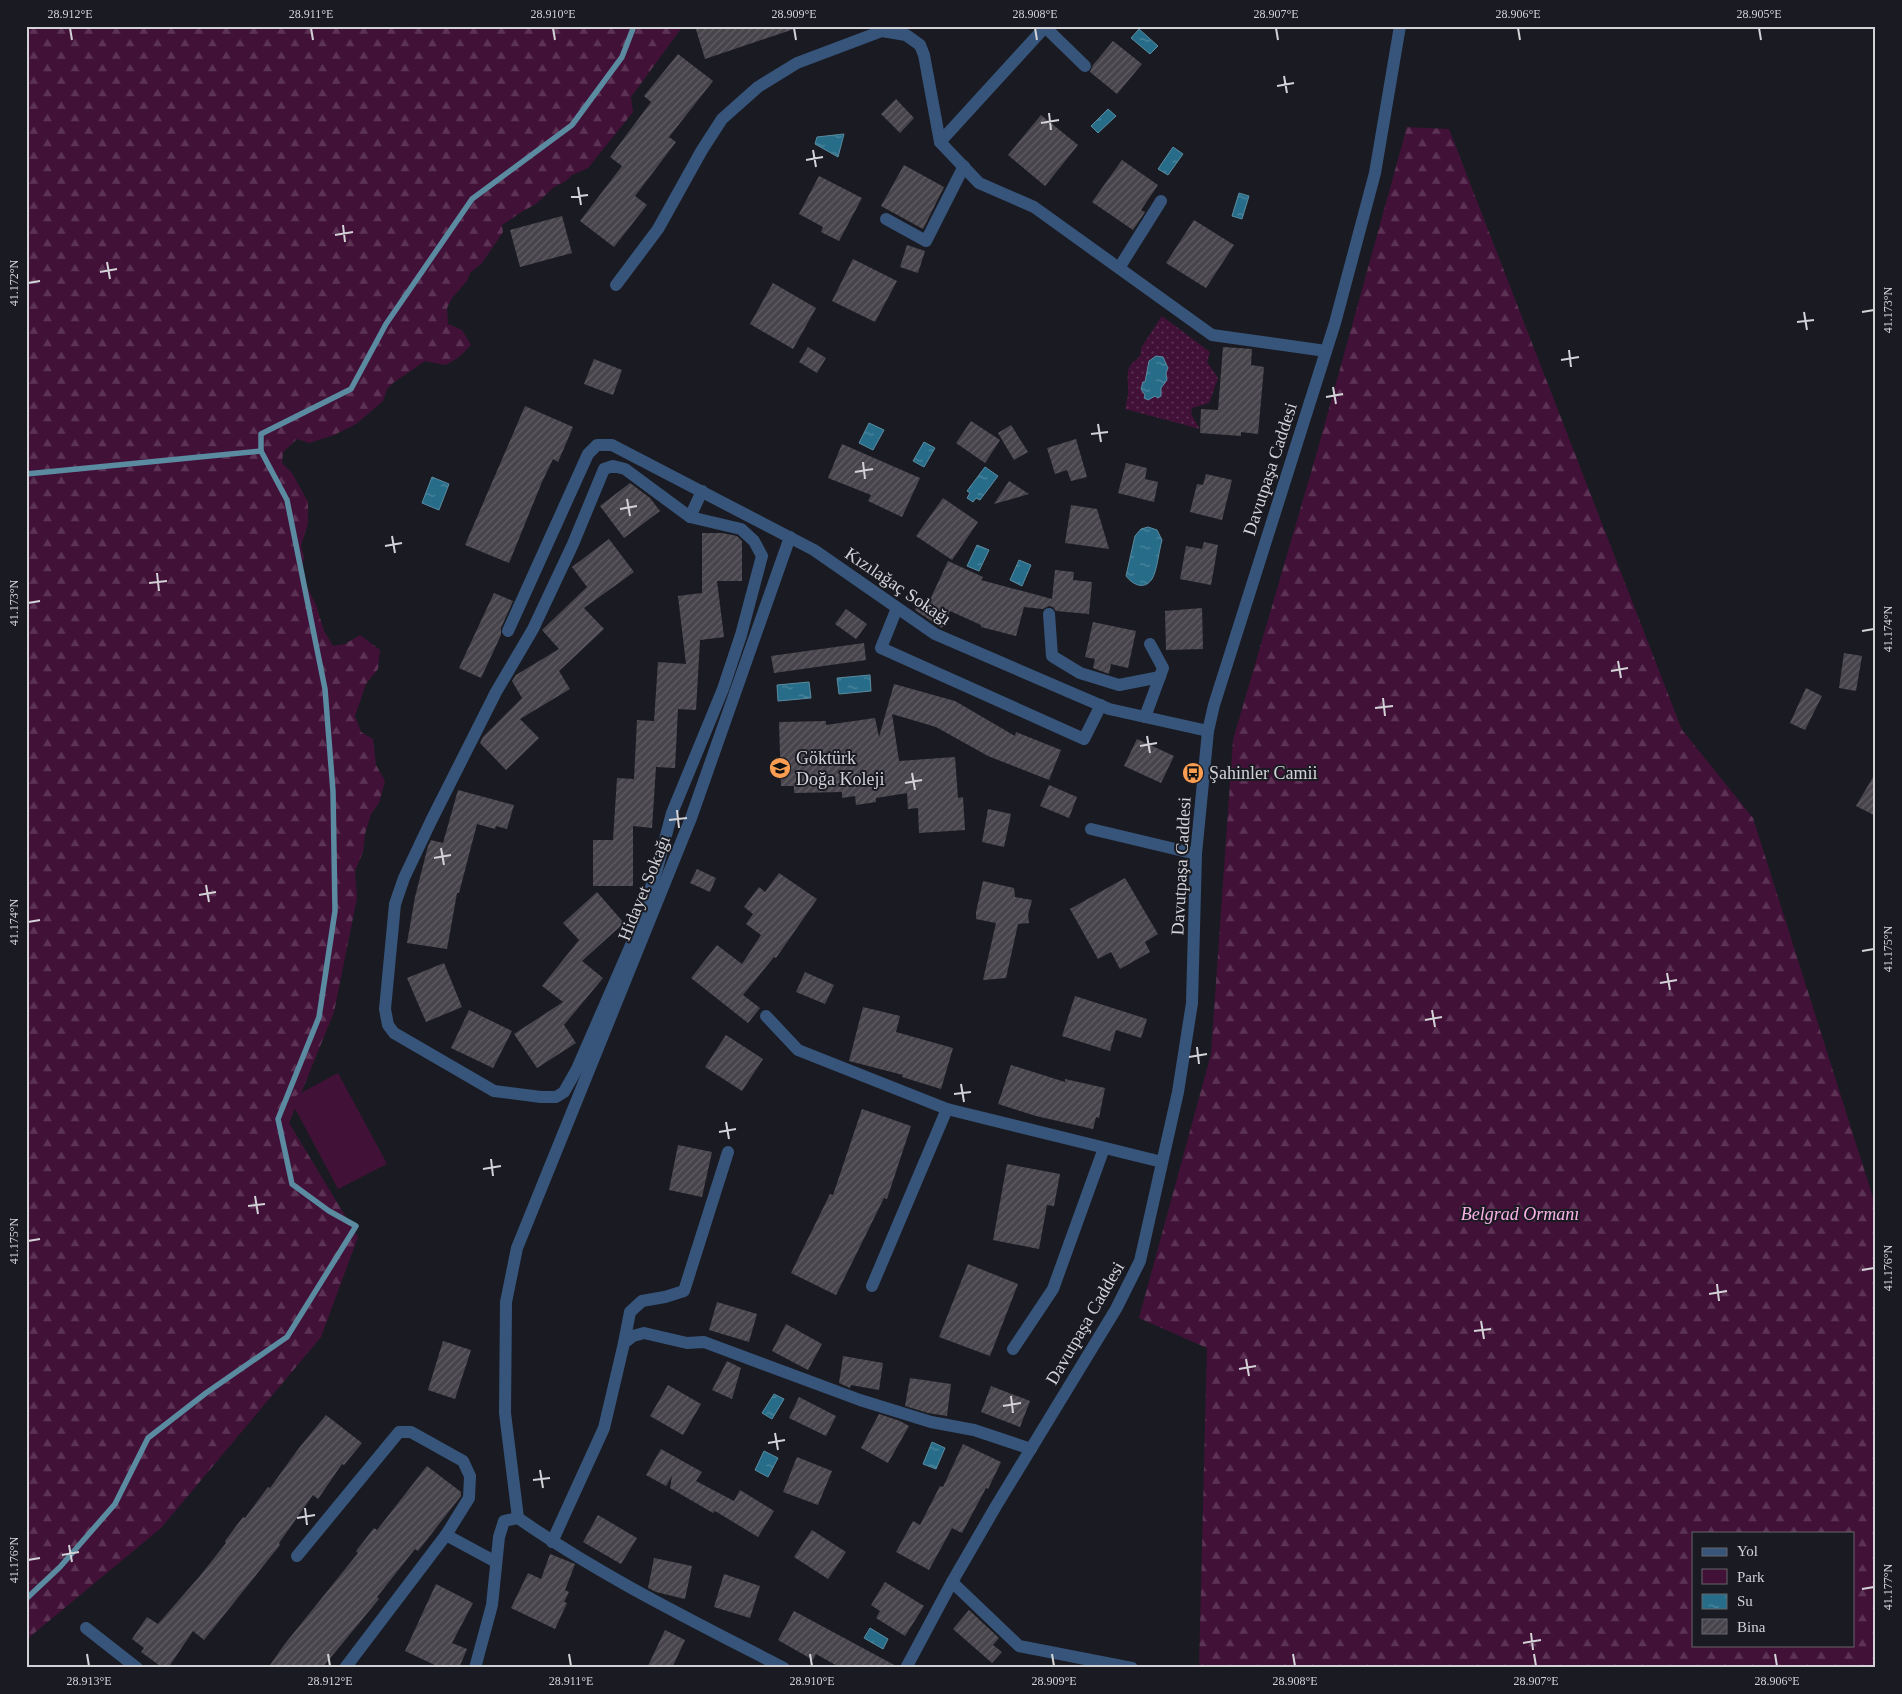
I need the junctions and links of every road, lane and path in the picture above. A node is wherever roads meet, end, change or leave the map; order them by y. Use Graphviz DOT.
graph roads {
  1 [pos="1400,26"];
  2 [pos="1045,27"];
  3 [pos="1085,66"];
  4 [pos="940,142"];
  5 [pos="964,166"];
  6 [pos="1160,201"];
  7 [pos="886,219"];
  8 [pos="1119,268"];
  9 [pos="616,285"];
  10 [pos="1326,351"];
  11 [pos="702,491"];
  12 [pos="690,516"];
  13 [pos="790,537"];
  14 [pos="898,608"];
  15 [pos="1049,614"];
  16 [pos="508,631"];
  17 [pos="1150,644"];
  18 [pos="1160,677"];
  19 [pos="1101,705"];
  20 [pos="1145,717"];
  21 [pos="1208,730"];
  22 [pos="1091,829"];
  23 [pos="1196,854"];
  24 [pos="766,1016"];
  25 [pos="947,1109"];
  26 [pos="1104,1148"];
  27 [pos="728,1152"];
  28 [pos="1162,1162"];
  29 [pos="872,1286"];
  30 [pos="624,1343"];
  31 [pos="1012,1349"];
  32 [pos="1031,1449"];
  33 [pos="518,1518"];
  34 [pos="446,1535"];
  35 [pos="552,1542"];
  36 [pos="296,1556"];
  37 [pos="496,1562"];
  38 [pos="952,1582"];
  39 [pos="86,1628"];
  40 [pos="137,1668"];
  41 [pos="345,1668"];
  42 [pos="475,1668"];
  43 [pos="784,1668"];
  44 [pos="906,1668"];
  45 [pos="1132,1668"];
  1 -- 10 [label="street, Davutpaşa Caddesi"];
  2 -- 3 [label="street"];
  2 -- 4 [label="street"];
  4 -- 5 [label="street"];
  4 -- 9 [label="street"];
  5 -- 7 [label="street"];
  5 -- 8 [label="street"];
  6 -- 8 [label="street"];
  8 -- 10 [label="street"];
  10 -- 21 [label="street, Davutpaşa Caddesi"];
  11 -- 12 [label="street"];
  11 -- 13 [label="street, Kızılağaç Sokağı"];
  11 -- 16 [label="street, Kızılağaç Sokağı"];
  12 -- 12 [label="street"];
  13 -- 14 [label="street, Kızılağaç Sokağı"];
  13 -- 33 [label="street, Hidayet Sokağı"];
  14 -- 19 [label="street, Kızılağaç Sokağı"];
  14 -- 19 [label="street"];
  15 -- 18 [label="street"];
  17 -- 18 [label="street"];
  18 -- 20 [label="street"];
  19 -- 20 [label="street, Kızılağaç Sokağı"];
  20 -- 21 [label="street, Kızılağaç Sokağı"];
  21 -- 23 [label="street, Davutpaşa Caddesi"];
  22 -- 23 [label="street"];
  23 -- 28 [label="street, Davutpaşa Caddesi"];
  24 -- 25 [label="street"];
  25 -- 26 [label="street"];
  25 -- 29 [label="street"];
  26 -- 28 [label="street"];
  26 -- 31 [label="street"];
  27 -- 30 [label="street"];
  28 -- 32 [label="street, Davutpaşa Caddesi"];
  30 -- 32 [label="street"];
  30 -- 35 [label="street"];
  32 -- 38 [label="street, Davutpaşa Caddesi"];
  33 -- 35 [label="street"];
  33 -- 37 [label="street"];
  34 -- 36 [label="street"];
  34 -- 37 [label="street"];
  34 -- 41 [label="street"];
  35 -- 43 [label="street"];
  37 -- 42 [label="street"];
  38 -- 44 [label="street, Davutpaşa Caddesi"];
  38 -- 45 [label="street"];
  39 -- 40 [label="street"];
}
